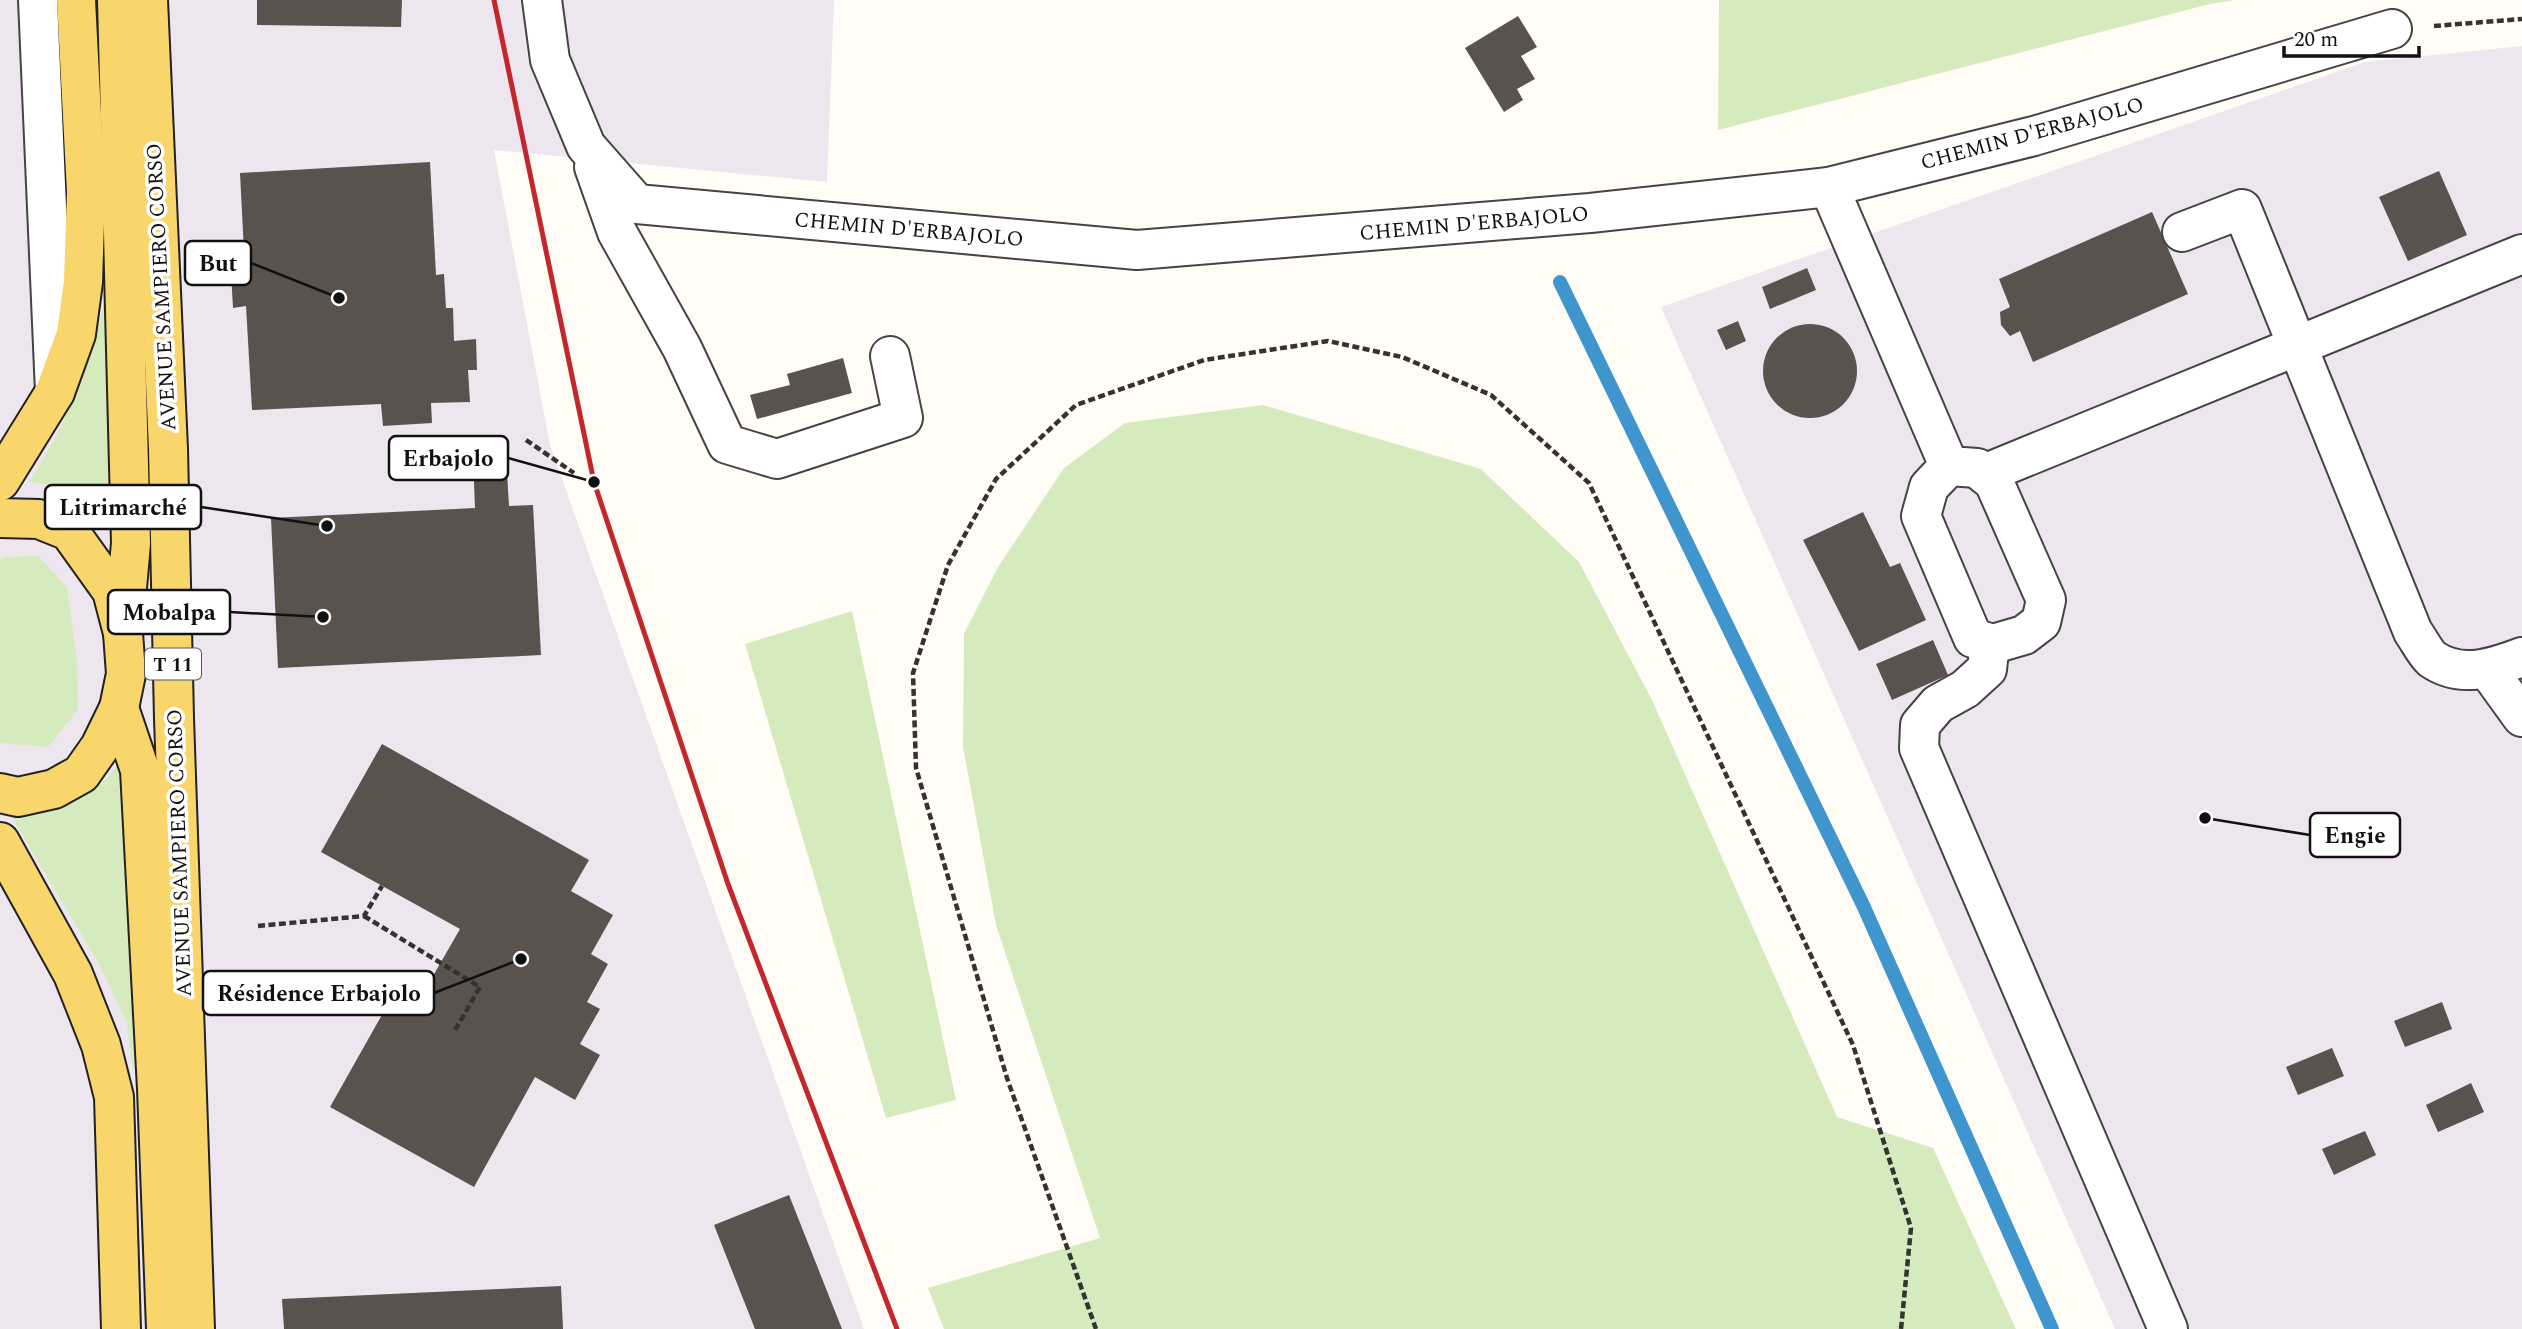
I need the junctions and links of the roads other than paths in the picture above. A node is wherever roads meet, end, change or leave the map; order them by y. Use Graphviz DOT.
graph roads {
  1 [pos="38,0"];
  2 [pos="76,0"];
  3 [pos="117,0"];
  4 [pos="148,0"];
  5 [pos="542,0"];
  6 [pos="2392,29"];
  7 [pos="586,146"];
  8 [pos="1829,187"];
  9 [pos="2182,232"];
  10 [pos="2522,254"];
  11 [pos="2297,346"];
  12 [pos="890,356"];
  13 [pos="55,392"];
  14 [pos="1966,470"];
  15 [pos="0,481"];
  16 [pos="0,518"];
  17 [pos="123,634"];
  18 [pos="1990,643"];
  19 [pos="2505,664"];
  20 [pos="119,708"];
  21 [pos="2522,716"];
  22 [pos="0,793"];
  23 [pos="0,842"];
  24 [pos="121,1329"];
  25 [pos="166,1329"];
  26 [pos="195,1329"];
  27 [pos="2168,1329"];
  1 -- 13 [label="street"];
  2 -- 13 [label="main road"];
  3 -- 17 [label="main road, AVENUE SAMPIERO CORSO / T 11"];
  4 -- 26 [label="main road, AVENUE SAMPIERO CORSO / T 11"];
  5 -- 7 [label="street, CHEMIN D'ERBAJOLO"];
  6 -- 8 [label="street, CHEMIN D'ERBAJOLO"];
  7 -- 8 [label="street, CHEMIN D'ERBAJOLO"];
  7 -- 12 [label="street"];
  8 -- 14 [label="street"];
  9 -- 11 [label="street"];
  10 -- 11 [label="street"];
  11 -- 14 [label="street"];
  11 -- 19 [label="street"];
  13 -- 15 [label="main road"];
  14 -- 18 [label="street"];
  14 -- 18 [label="street"];
  16 -- 17 [label="main road"];
  17 -- 20 [label="main road"];
  18 -- 27 [label="street"];
  19 -- 21 [label="street"];
  20 -- 22 [label="main road"];
  20 -- 25 [label="main road, AVENUE SAMPIERO CORSO"];
  23 -- 24 [label="main road"];
}
